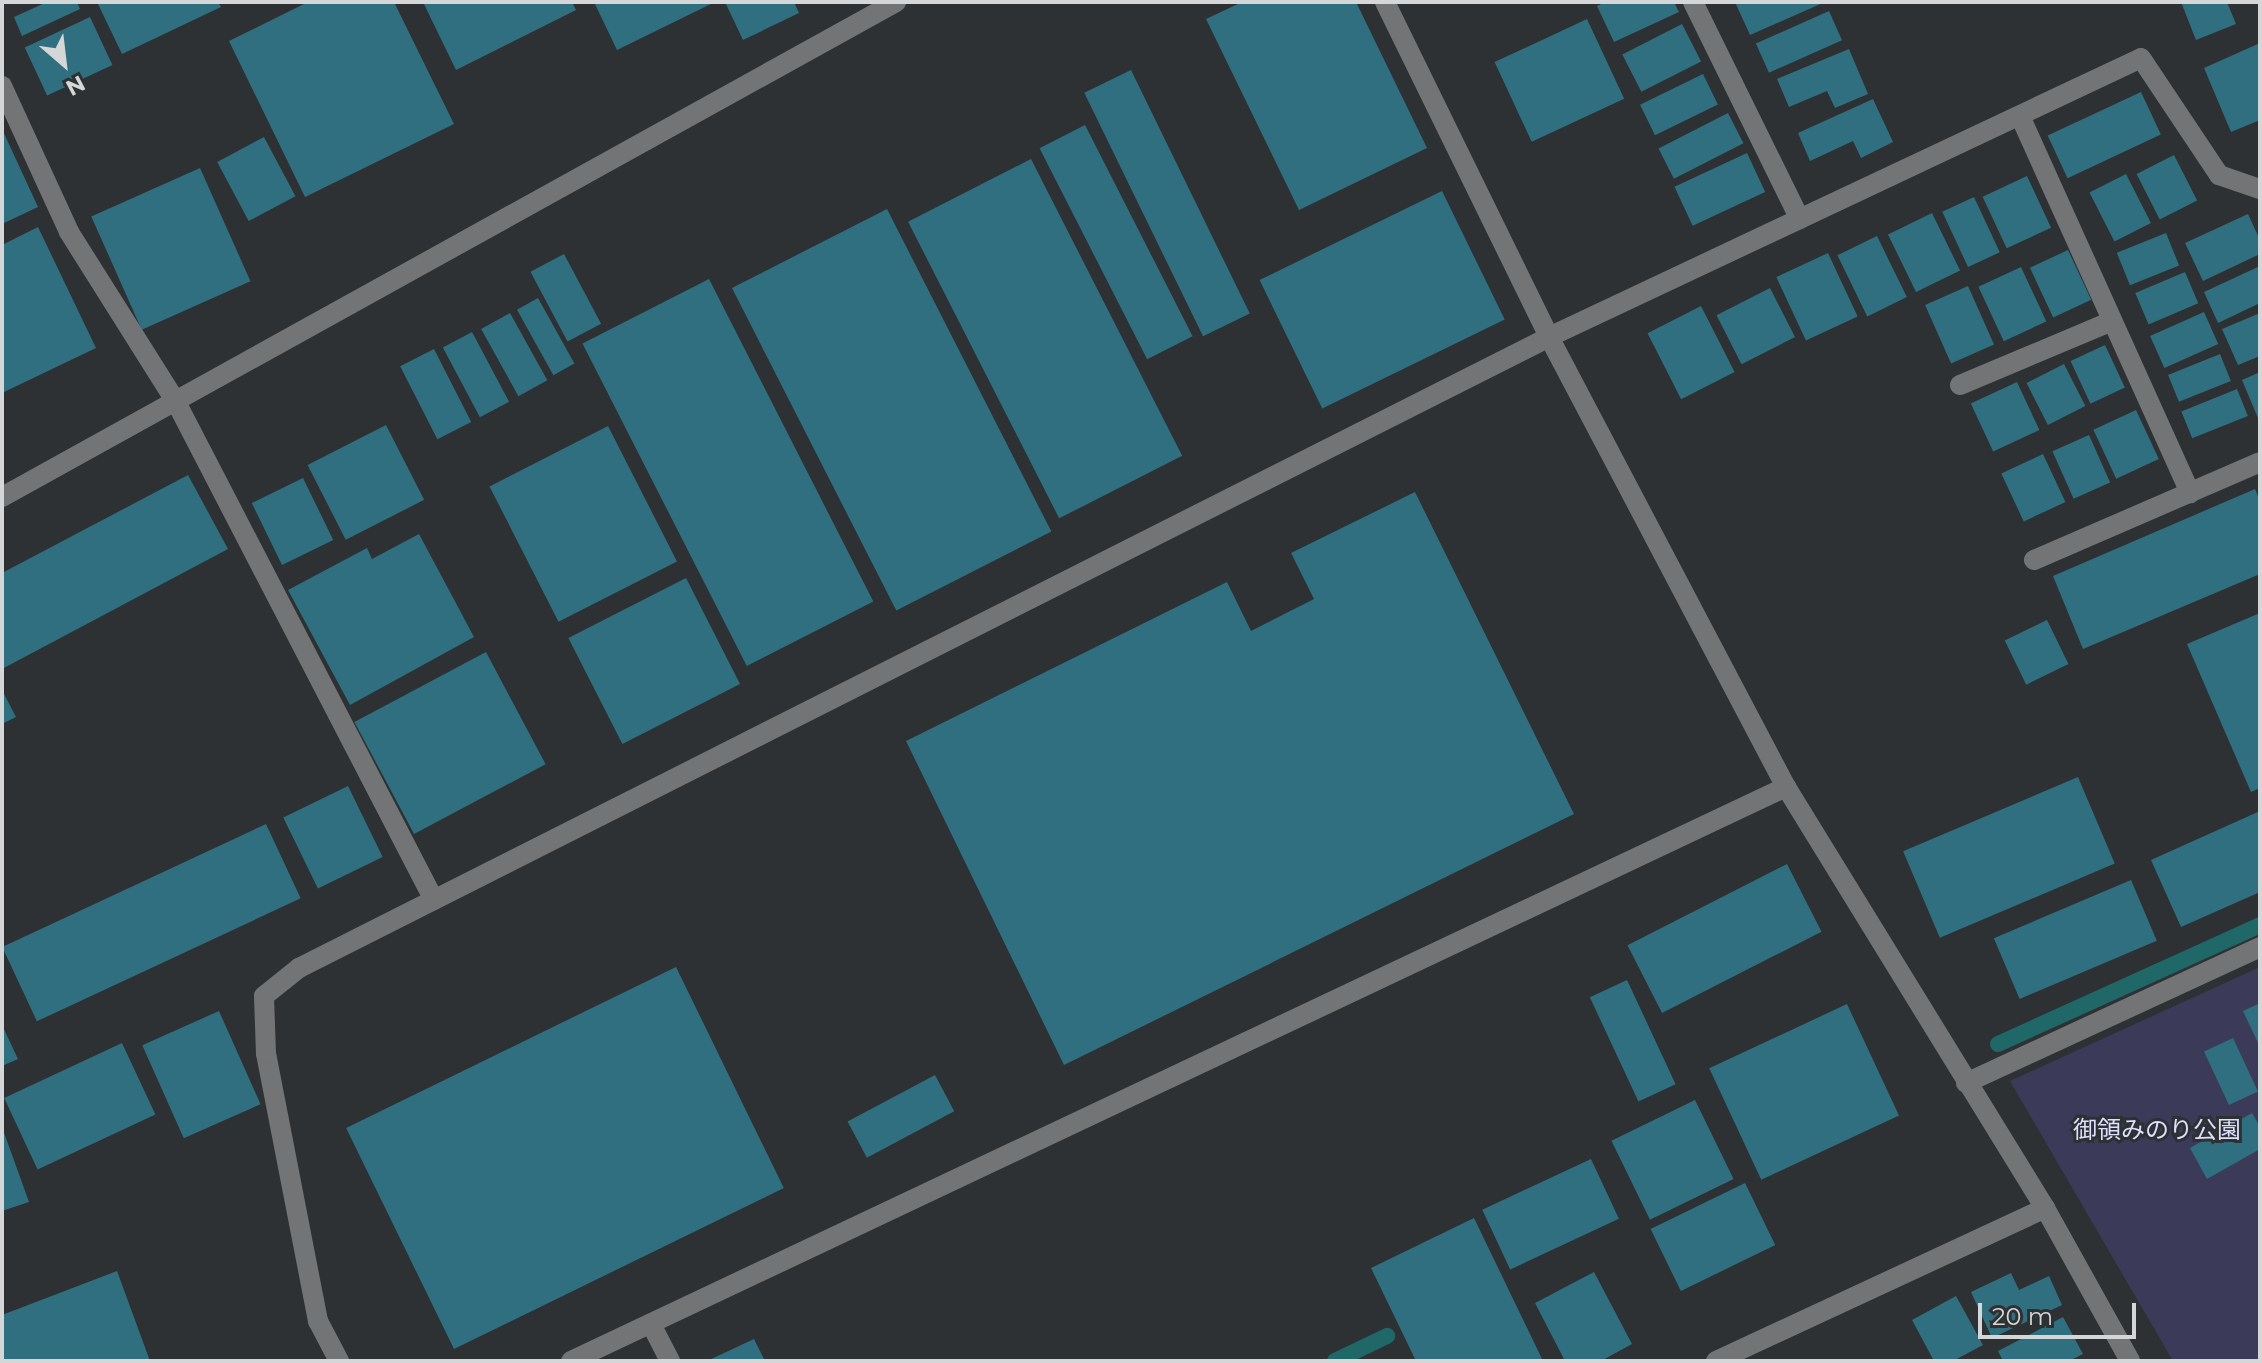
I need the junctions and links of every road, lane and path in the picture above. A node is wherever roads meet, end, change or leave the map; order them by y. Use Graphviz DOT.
graph roads {
  1 [pos="896,2"];
  2 [pos="1385,2"];
  3 [pos="1693,2"];
  4 [pos="2,86"];
  5 [pos="2020,116"];
  6 [pos="2260,189"];
  7 [pos="1800,219"];
  8 [pos="2112,321"];
  9 [pos="1549,337"];
  10 [pos="1960,385"];
  11 [pos="175,400"];
  12 [pos="2260,462"];
  13 [pos="2190,493"];
  14 [pos="2,497"];
  15 [pos="2034,560"];
  16 [pos="1786,787"];
  17 [pos="434,900"];
  18 [pos="2260,947"];
  19 [pos="1966,1083"];
  20 [pos="2045,1208"];
  21 [pos="651,1324"];
  22 [pos="339,1361"];
  23 [pos="571,1361"];
  24 [pos="670,1361"];
  25 [pos="1716,1361"];
  26 [pos="2130,1361"];
  1 -- 11 [label="street"];
  2 -- 9 [label="street"];
  3 -- 7 [label="street"];
  4 -- 11 [label="street"];
  5 -- 6 [label="street"];
  5 -- 7 [label="street"];
  5 -- 8 [label="street"];
  7 -- 9 [label="street"];
  8 -- 10 [label="street"];
  8 -- 13 [label="street"];
  9 -- 16 [label="street"];
  9 -- 17 [label="street"];
  11 -- 14 [label="street"];
  11 -- 17 [label="street"];
  12 -- 13 [label="street"];
  13 -- 15 [label="street"];
  16 -- 19 [label="street"];
  16 -- 21 [label="street"];
  17 -- 22 [label="street"];
  18 -- 19 [label="street"];
  19 -- 20 [label="street"];
  20 -- 25 [label="street"];
  20 -- 26 [label="street"];
  21 -- 23 [label="street"];
  21 -- 24 [label="street"];
}
